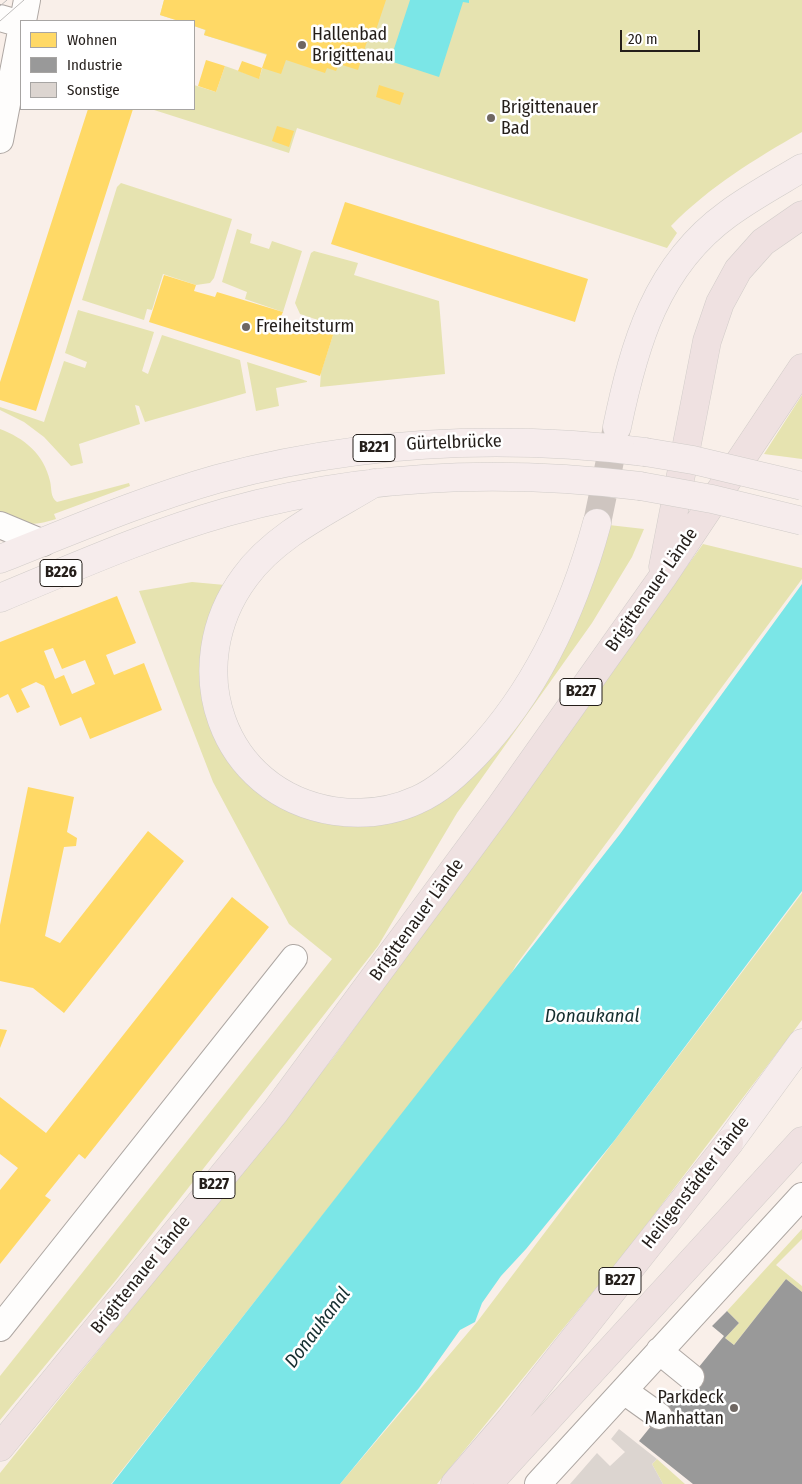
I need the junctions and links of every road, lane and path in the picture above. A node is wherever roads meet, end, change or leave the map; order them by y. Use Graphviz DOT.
graph roads {
  1 [pos="28,0"];
  2 [pos="0,18"];
  3 [pos="22,20"];
  4 [pos="17,35"];
  5 [pos="0,135"];
  6 [pos="802,168"];
  7 [pos="802,215"];
  8 [pos="802,368"];
  9 [pos="617,427"];
  10 [pos="374,483"];
  11 [pos="802,486"];
  12 [pos="802,522"];
  13 [pos="597,523"];
  14 [pos="0,525"];
  15 [pos="42,542"];
  16 [pos="122,548"];
  17 [pos="0,559"];
  18 [pos="662,578"];
  19 [pos="0,598"];
  20 [pos="294,958"];
  21 [pos="802,1043"];
  22 [pos="802,1141"];
  23 [pos="729,1143"];
  24 [pos="802,1196"];
  25 [pos="0,1328"];
  26 [pos="659,1351"];
  27 [pos="691,1377"];
  28 [pos="624,1391"];
  29 [pos="659,1416"];
  30 [pos="0,1447"];
  31 [pos="456,1484"];
  32 [pos="488,1484"];
  33 [pos="538,1484"];
  1 -- 3 [label="street"];
  2 -- 4 [label="street"];
  4 -- 5 [label="street"];
  6 -- 9 [label="main road"];
  7 -- 18 [label="highway"];
  8 -- 18 [label="highway, Brigittenauer Lände / B227"];
  10 -- 12 [label="main road, Gürtelbrücke / B221, bridge"];
  10 -- 13 [label="main road"];
  10 -- 16 [label="main road, Gürtelbrücke / B221"];
  11 -- 15 [label="main road, Gürtelbrücke / B221, bridge"];
  14 -- 15 [label="street"];
  15 -- 17 [label="main road, B221"];
  16 -- 19 [label="main road, B226"];
  18 -- 30 [label="highway, Brigittenauer Lände / B227"];
  20 -- 25 [label="street"];
  21 -- 23 [label="main road, Heiligenstädter Lände / B227"];
  22 -- 32 [label="highway"];
  23 -- 31 [label="highway, Heiligenstädter Lände / B227"];
  24 -- 26 [label="street"];
  26 -- 27 [label="street"];
  26 -- 28 [label="street"];
  28 -- 29 [label="street"];
  28 -- 33 [label="street"];
}
